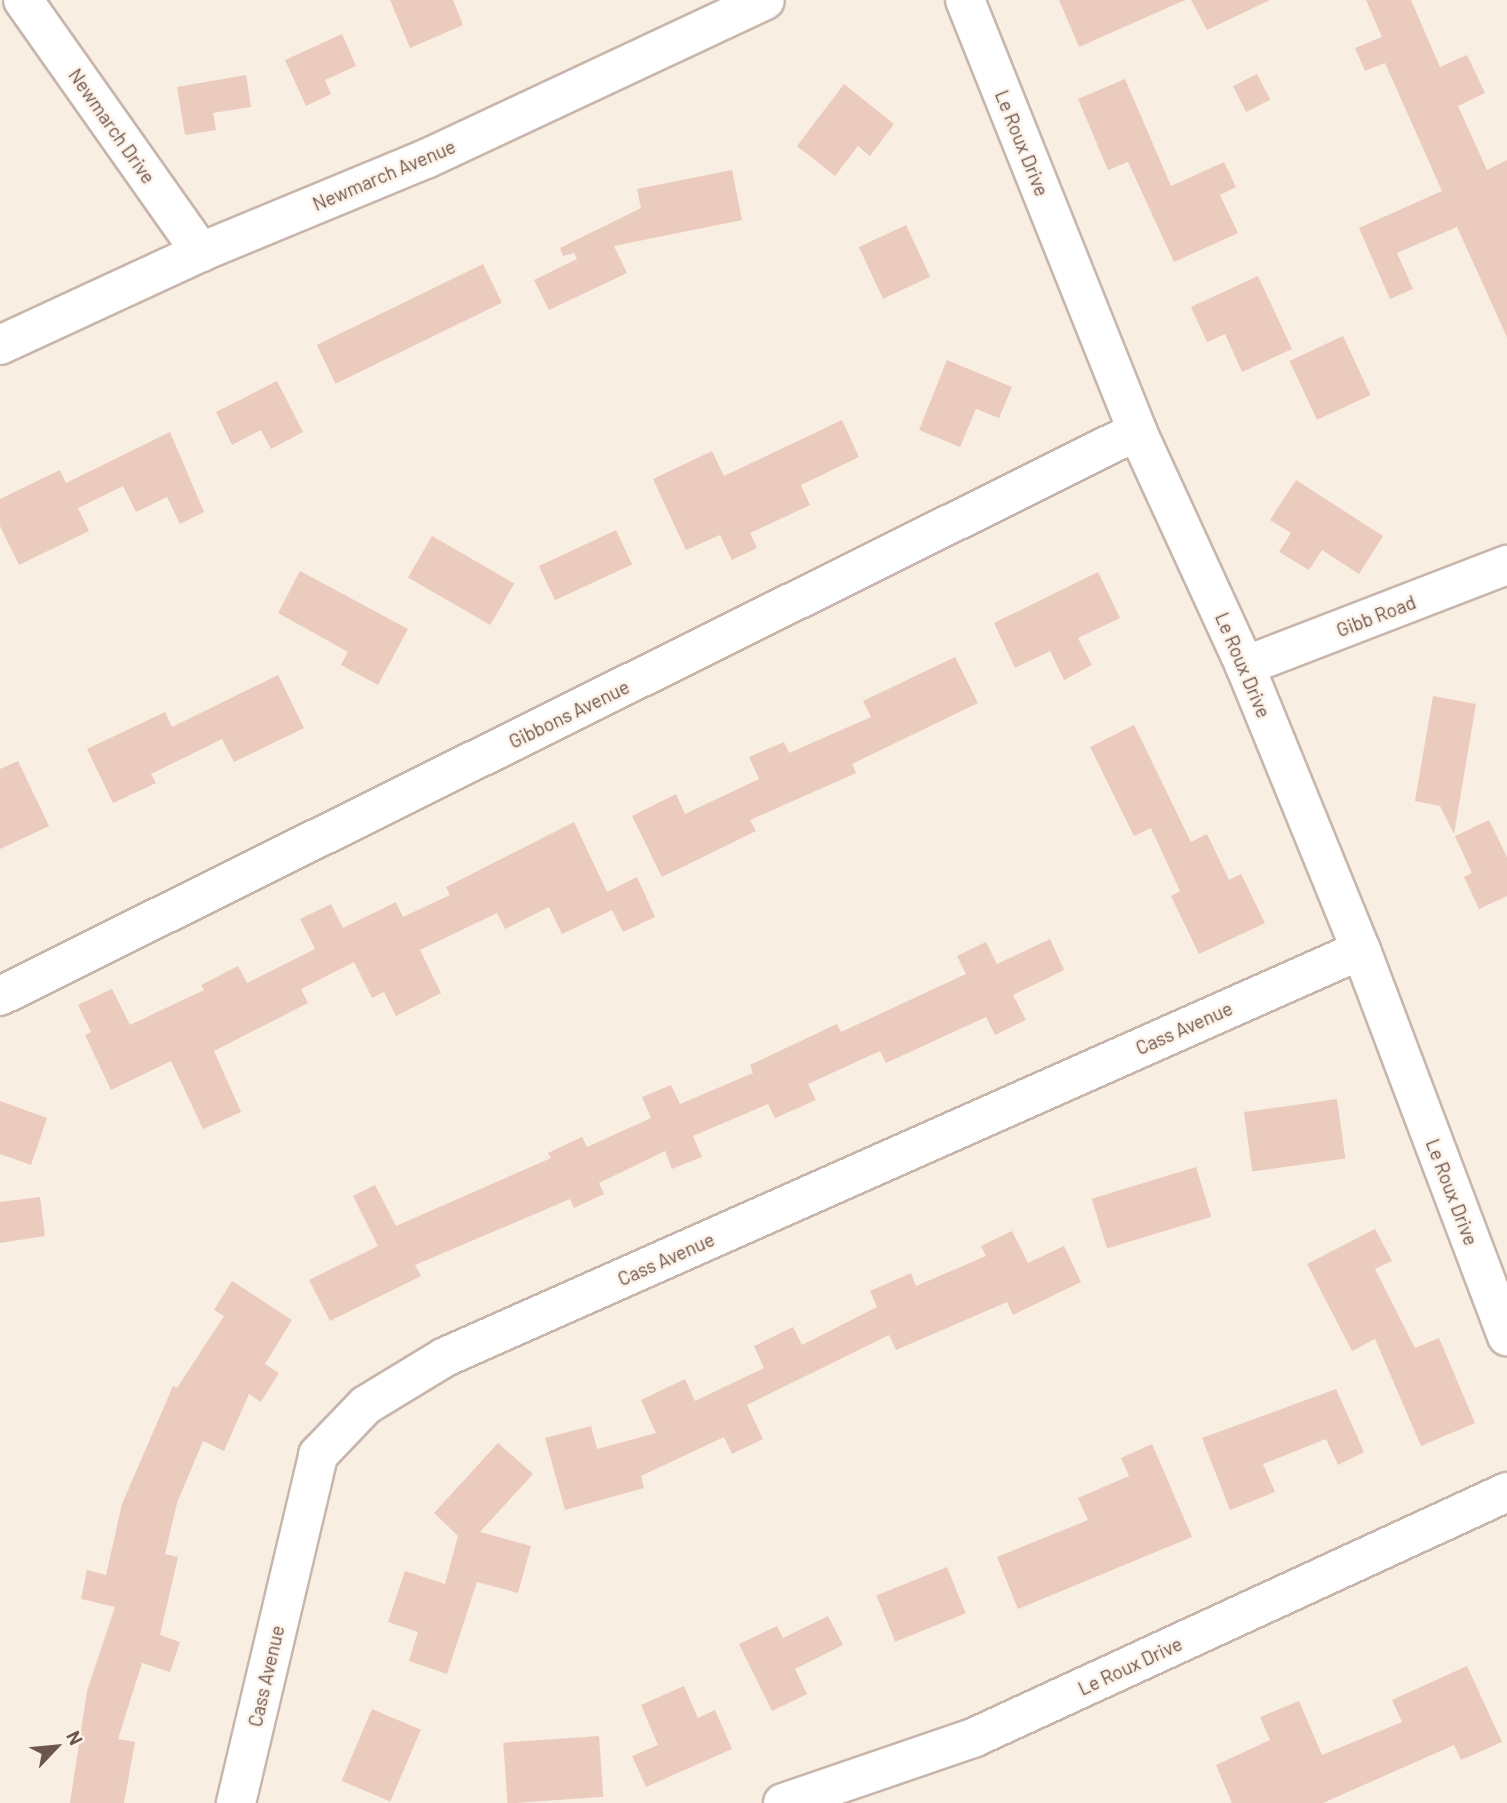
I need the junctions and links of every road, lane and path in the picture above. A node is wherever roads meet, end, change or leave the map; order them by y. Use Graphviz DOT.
graph roads {
  1 [pos="23,0"];
  2 [pos="765,0"];
  3 [pos="965,0"];
  4 [pos="201,252"];
  5 [pos="0,345"];
  6 [pos="1137,431"];
  7 [pos="1507,565"];
  8 [pos="1244,666"];
  9 [pos="1361,950"];
  10 [pos="0,996"];
  11 [pos="1507,1336"];
  12 [pos="1507,1492"];
  13 [pos="236,1803"];
  14 [pos="783,1803"];
  1 -- 4 [label="street, Newmarch Drive"];
  2 -- 4 [label="street, Newmarch Avenue"];
  3 -- 6 [label="street, Le Roux Drive"];
  4 -- 5 [label="street, Newmarch Avenue"];
  6 -- 8 [label="street, Le Roux Drive"];
  6 -- 10 [label="street, Gibbons Avenue"];
  7 -- 8 [label="street, Gibb Road"];
  8 -- 9 [label="street, Le Roux Drive"];
  9 -- 11 [label="street, Le Roux Drive"];
  9 -- 13 [label="street, Cass Avenue"];
  12 -- 14 [label="street, Le Roux Drive"];
}
